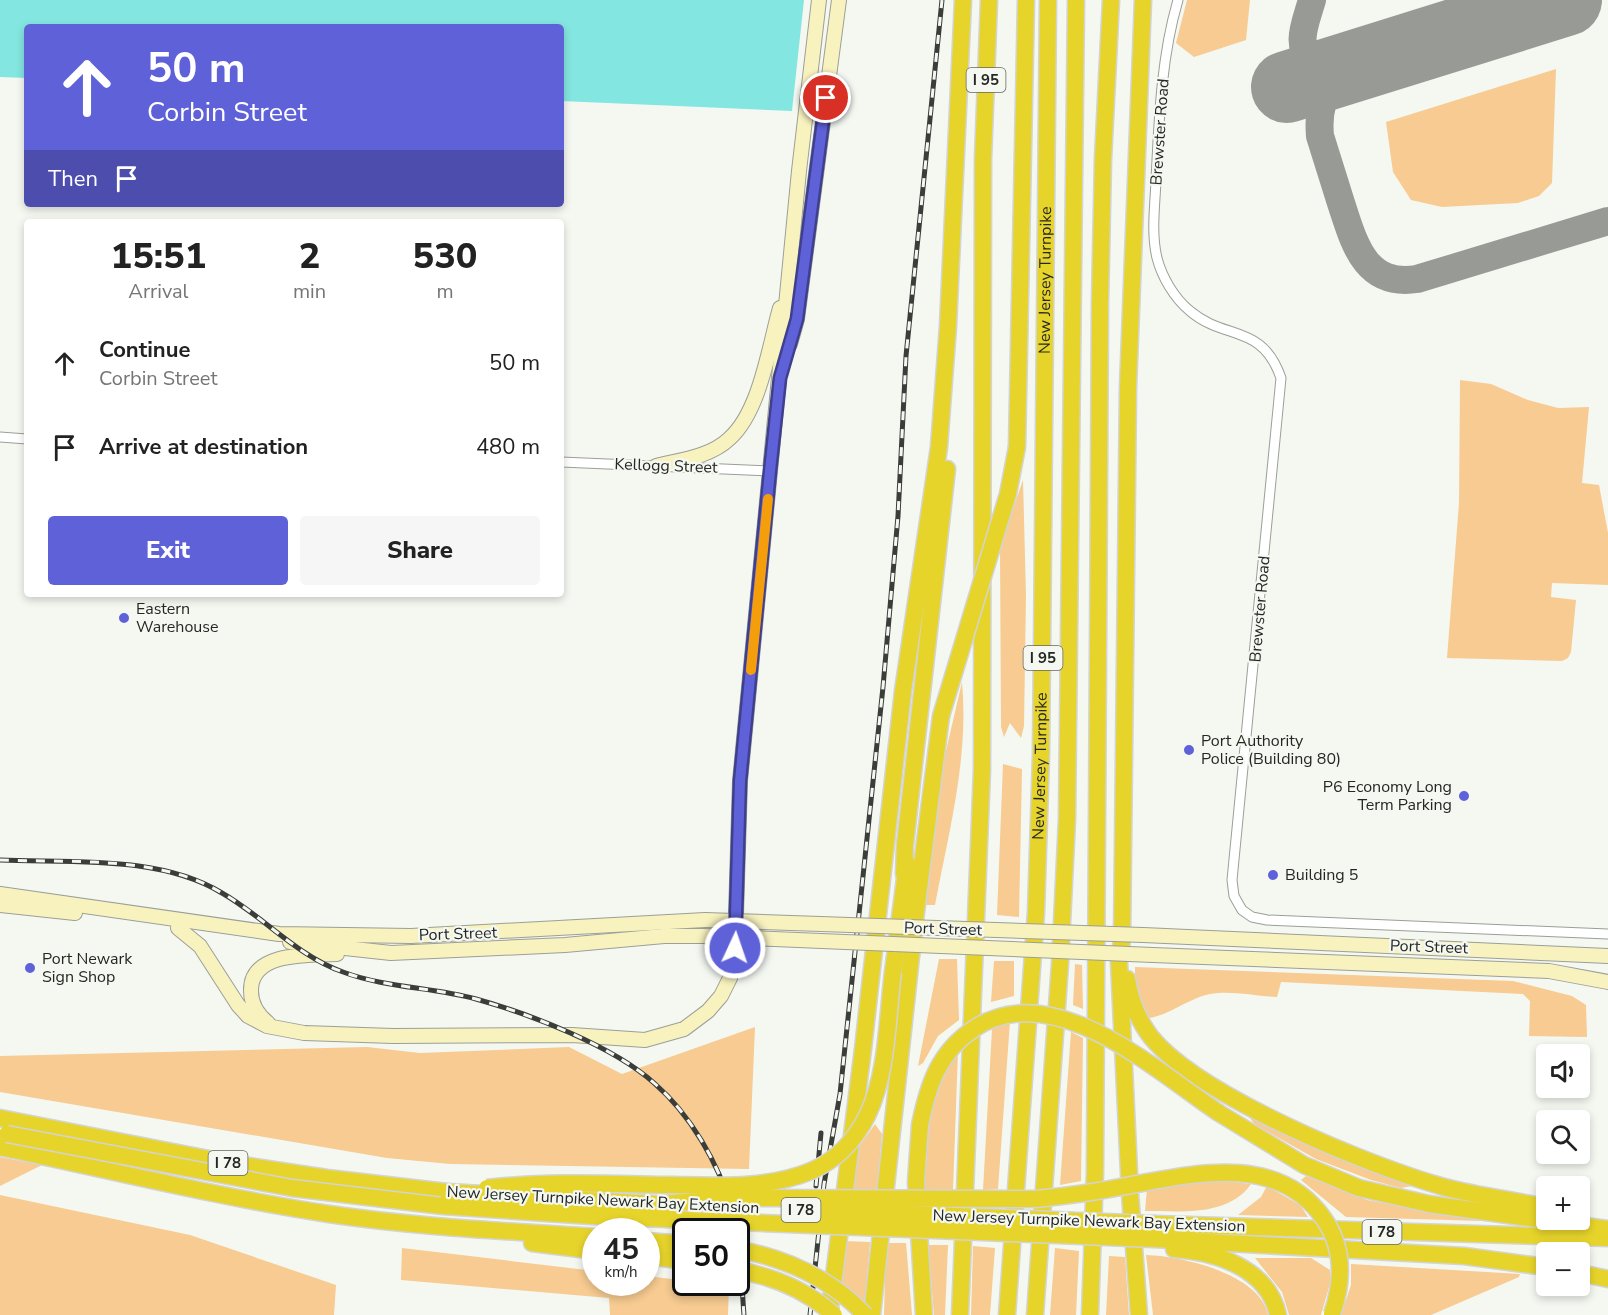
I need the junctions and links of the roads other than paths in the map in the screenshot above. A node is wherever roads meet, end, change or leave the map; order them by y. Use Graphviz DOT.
graph roads {
  1 [pos="819,0"];
  2 [pos="839,0"];
  3 [pos="963,0"];
  4 [pos="989,0"];
  5 [pos="1026,0"];
  6 [pos="1048,0"];
  7 [pos="1076,0"];
  8 [pos="1111,0"];
  9 [pos="1143,0"];
  10 [pos="1151,0"];
  11 [pos="1178,0"];
  12 [pos="1141,64"];
  13 [pos="789,274"];
  14 [pos="948,326"];
  15 [pos="780,378"];
  16 [pos="0,437"];
  17 [pos="24,439"];
  18 [pos="564,462"];
  19 [pos="656,466"];
  20 [pos="770,471"];
  21 [pos="941,716"];
  22 [pos="904,874"];
  23 [pos="0,894"];
  24 [pos="0,905"];
  25 [pos="125,915"];
  26 [pos="178,928"];
  27 [pos="1608,934"];
  28 [pos="285,938"];
  29 [pos="1122,939"];
  30 [pos="391,952"];
  31 [pos="1608,956"];
  32 [pos="1608,982"];
  33 [pos="277,1029"];
  34 [pos="3,1130"];
  35 [pos="447,1192"];
  36 [pos="661,1204"];
  37 [pos="1536,1205"];
  38 [pos="1590,1217"];
  39 [pos="386,1221"];
  40 [pos="1608,1221"];
  41 [pos="1608,1229"];
  42 [pos="582,1236"];
  43 [pos="1155,1237"];
  44 [pos="1608,1238"];
  45 [pos="582,1249"];
  46 [pos="750,1252"];
  47 [pos="1536,1266"];
  48 [pos="750,1273"];
  49 [pos="1590,1275"];
  50 [pos="1608,1279"];
  51 [pos="831,1315"];
  52 [pos="865,1315"];
  53 [pos="872,1315"];
  54 [pos="924,1315"];
  55 [pos="960,1315"];
  56 [pos="1007,1315"];
  57 [pos="1035,1315"];
  58 [pos="1090,1315"];
  59 [pos="1139,1315"];
  60 [pos="1278,1315"];
  61 [pos="1332,1315"];
  1 -- 13 [label="main road"];
  2 -- 15 [label="main road"];
  3 -- 14 [label="highway"];
  4 -- 55 [label="highway, I 95"];
  5 -- 21 [label="highway, bridge"];
  6 -- 56 [label="highway, New Jersey Turnpike / I 95"];
  7 -- 57 [label="highway, New Jersey Turnpike / I 95"];
  8 -- 58 [label="highway"];
  9 -- 12 [label="highway"];
  10 -- 12 [label="highway"];
  11 -- 27 [label="street, Brewster Road"];
  12 -- 29 [label="highway"];
  13 -- 15 [label="main road"];
  13 -- 19 [label="main road"];
  14 -- 22 [label="highway"];
  14 -- 51 [label="highway"];
  15 -- 20 [label="main road"];
  16 -- 17 [label="street"];
  18 -- 19 [label="street, Kellogg Street"];
  19 -- 20 [label="street, Kellogg Street"];
  20 -- 33 [label="main road"];
  21 -- 22 [label="highway"];
  21 -- 53 [label="highway"];
  22 -- 35 [label="highway, bridge"];
  23 -- 25 [label="main road"];
  24 -- 25 [label="main road"];
  25 -- 26 [label="main road"];
  25 -- 28 [label="main road"];
  26 -- 28 [label="main road"];
  26 -- 33 [label="main road"];
  28 -- 30 [label="main road, Port Street"];
  28 -- 31 [label="main road, Port Street, bridge"];
  29 -- 37 [label="highway"];
  29 -- 59 [label="highway"];
  30 -- 32 [label="main road, Port Street, bridge"];
  30 -- 33 [label="main road"];
  34 -- 35 [label="highway, New Jersey Turnpike Newark Bay Extension / I 78"];
  34 -- 39 [label="highway"];
  34 -- 43 [label="highway, New Jersey Turnpike Newark Bay Extension / I 78, bridge"];
  35 -- 36 [label="highway, New Jersey Turnpike Newark Bay Extension / I 78, bridge"];
  36 -- 43 [label="highway, New Jersey Turnpike Newark Bay Extension / I 78, bridge"];
  36 -- 61 [label="highway, bridge"];
  38 -- 40 [label="highway"];
  39 -- 42 [label="highway"];
  39 -- 45 [label="highway"];
  41 -- 54 [label="highway, bridge"];
  43 -- 44 [label="highway, New Jersey Turnpike Newark Bay Extension / I 78"];
  43 -- 47 [label="highway, New Jersey Turnpike Newark Bay Extension / I 78"];
  43 -- 60 [label="highway"];
  46 -- 52 [label="highway, bridge"];
  48 -- 51 [label="highway, bridge"];
  49 -- 50 [label="highway"];
}
